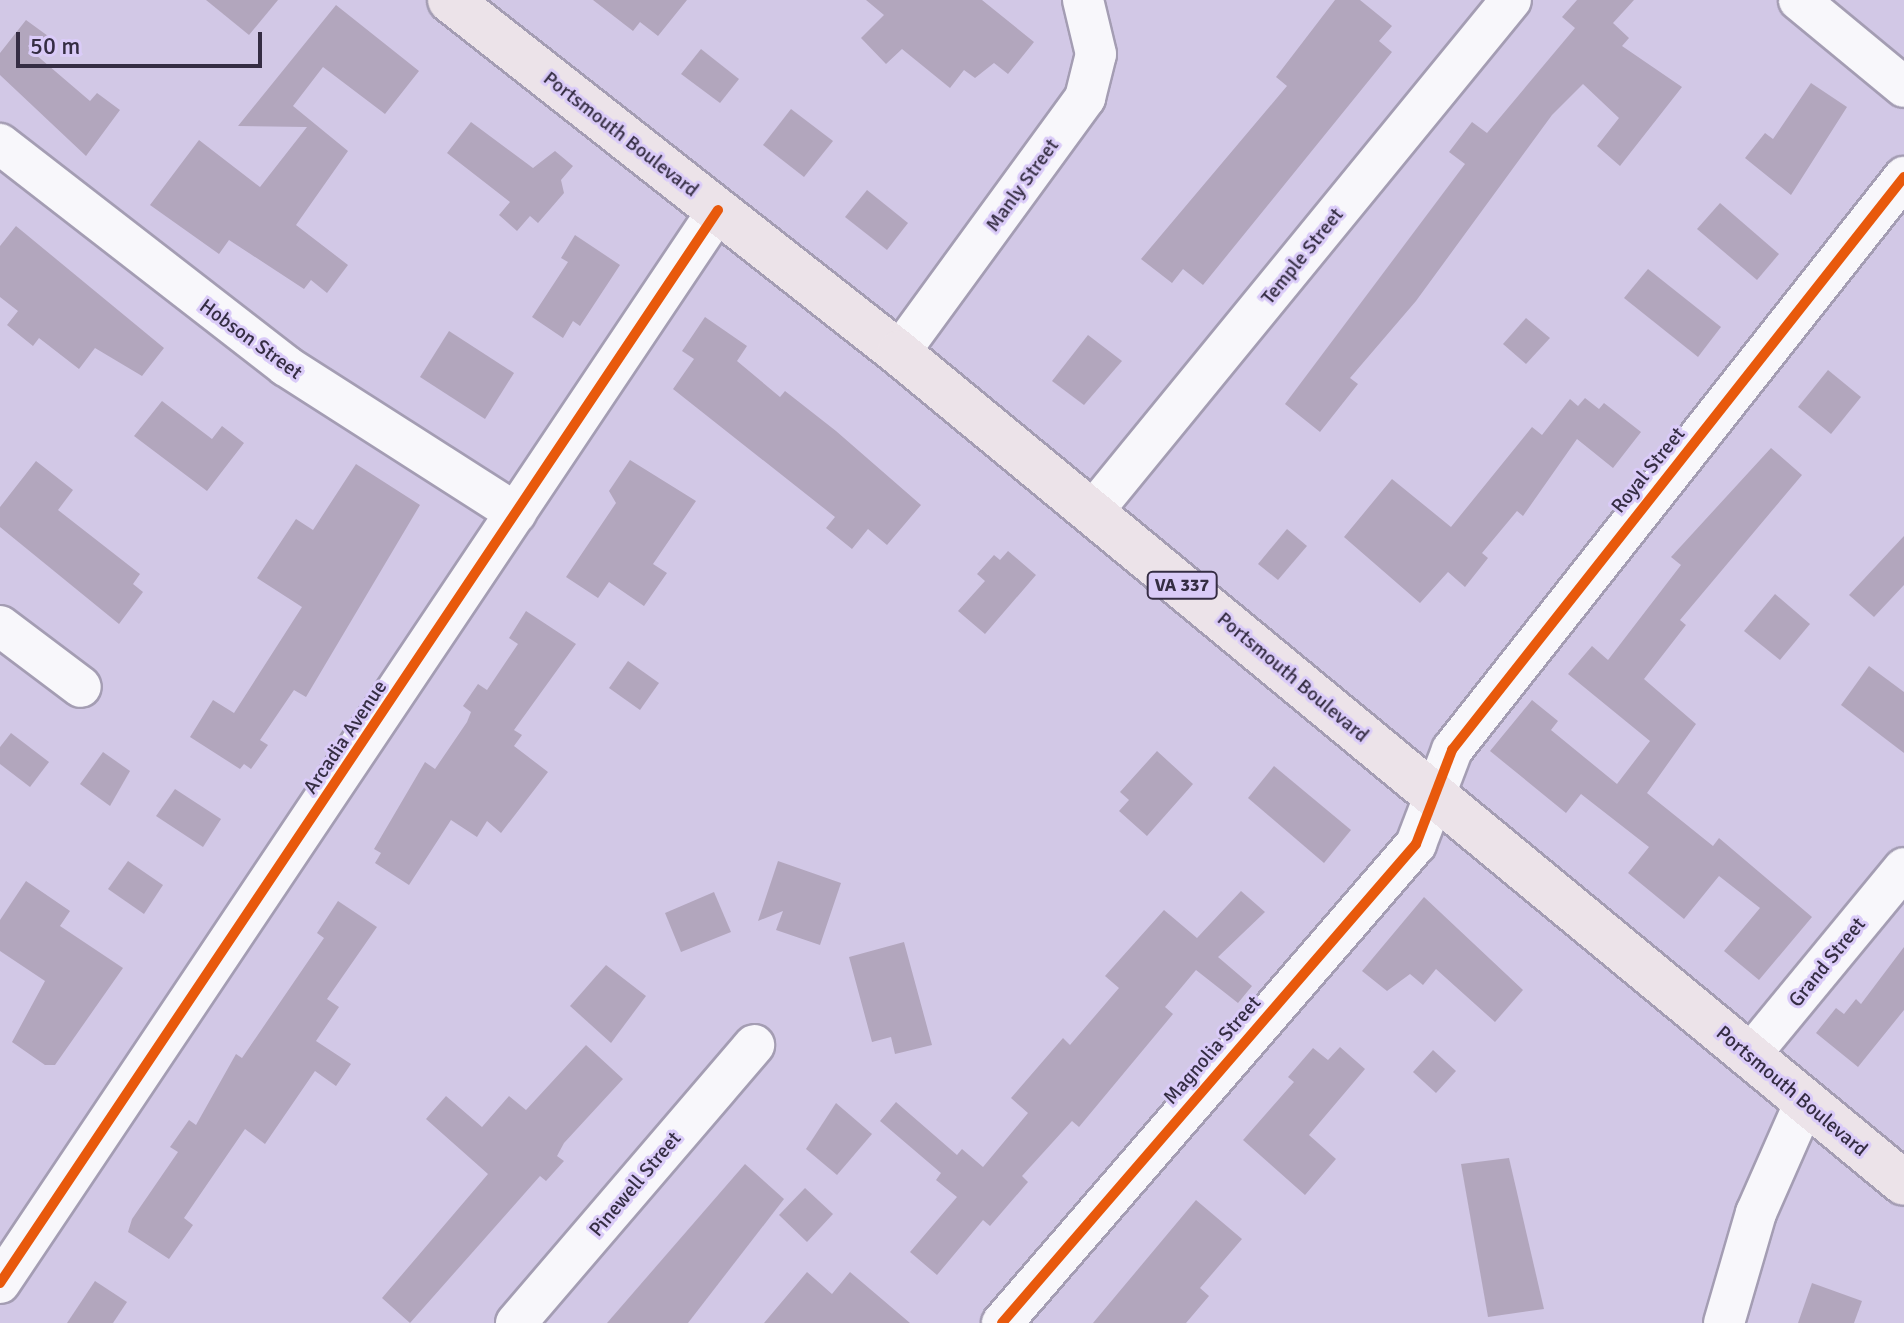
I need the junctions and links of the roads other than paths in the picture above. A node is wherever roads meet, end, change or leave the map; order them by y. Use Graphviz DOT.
graph roads {
  1 [pos="450,0"];
  2 [pos="1083,0"];
  3 [pos="1511,0"];
  4 [pos="1799,0"];
  5 [pos="1904,87"];
  6 [pos="0,144"];
  7 [pos="1904,177"];
  8 [pos="718,210"];
  9 [pos="899,353"];
  10 [pos="1093,511"];
  11 [pos="516,513"];
  12 [pos="0,626"];
  13 [pos="81,687"];
  14 [pos="1436,795"];
  15 [pos="1904,868"];
  16 [pos="754,1045"];
  17 [pos="1750,1055"];
  18 [pos="1805,1102"];
  19 [pos="1904,1183"];
  20 [pos="0,1283"];
  21 [pos="516,1323"];
  22 [pos="1002,1323"];
  23 [pos="1724,1323"];
  1 -- 8 [label="main road, Portsmouth Boulevard / VA 337"];
  2 -- 9 [label="street, Manly Street"];
  3 -- 10 [label="street, Temple Street"];
  4 -- 5 [label="street"];
  6 -- 11 [label="street, Hobson Street"];
  7 -- 14 [label="street, Royal Street"];
  8 -- 9 [label="main road, Portsmouth Boulevard / VA 337"];
  8 -- 11 [label="street, Arcadia Avenue"];
  9 -- 10 [label="main road, Portsmouth Boulevard / VA 337"];
  10 -- 14 [label="main road, Portsmouth Boulevard / VA 337"];
  11 -- 20 [label="street, Arcadia Avenue"];
  12 -- 13 [label="street"];
  14 -- 17 [label="main road, Portsmouth Boulevard / VA 337"];
  14 -- 22 [label="street, Magnolia Street"];
  15 -- 17 [label="street, Grand Street"];
  16 -- 21 [label="street, Pinewell Street"];
  17 -- 18 [label="main road, Portsmouth Boulevard / VA 337"];
  18 -- 19 [label="main road, Portsmouth Boulevard / VA 337"];
  18 -- 23 [label="street"];
}
